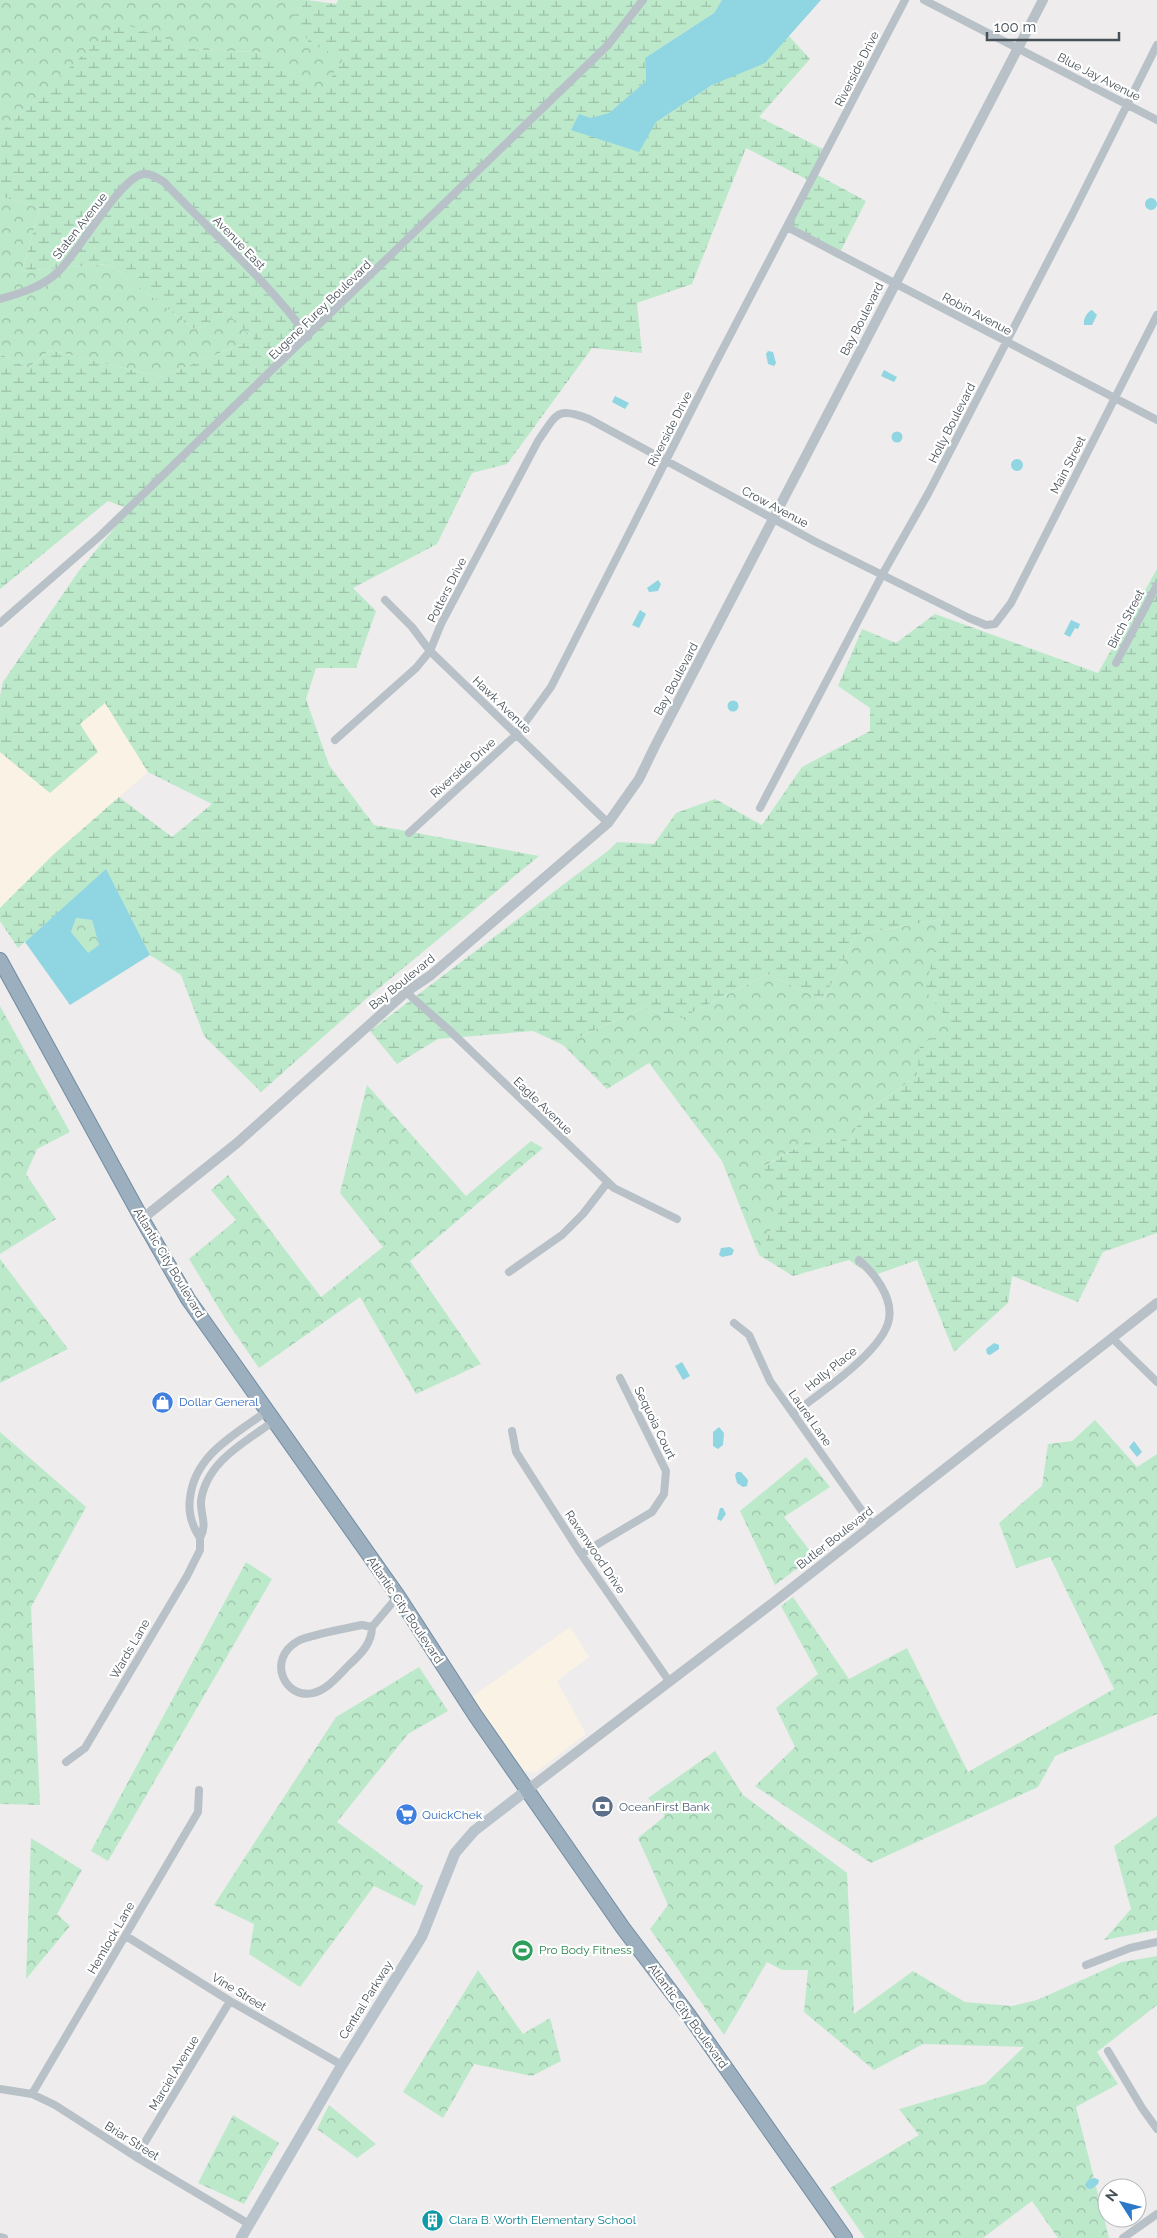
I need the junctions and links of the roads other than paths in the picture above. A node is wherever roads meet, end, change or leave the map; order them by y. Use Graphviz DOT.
graph roads {
  1 [pos="643,0"];
  2 [pos="905,0"];
  3 [pos="924,0"];
  4 [pos="1044,0"];
  5 [pos="1157,45"];
  6 [pos="1018,50"];
  7 [pos="1128,104"];
  8 [pos="1157,120"];
  9 [pos="147,174"];
  10 [pos="787,228"];
  11 [pos="895,284"];
  12 [pos="0,299"];
  13 [pos="1157,315"];
  14 [pos="308,337"];
  15 [pos="1006,342"];
  16 [pos="1115,398"];
  17 [pos="1157,420"];
  18 [pos="549,425"];
  19 [pos="666,461"];
  20 [pos="774,519"];
  21 [pos="882,575"];
  22 [pos="1157,585"];
  23 [pos="385,600"];
  24 [pos="0,623"];
  25 [pos="995,624"];
  26 [pos="430,651"];
  27 [pos="1116,663"];
  28 [pos="516,735"];
  29 [pos="334,740"];
  30 [pos="760,808"];
  31 [pos="608,823"];
  32 [pos="409,832"];
  33 [pos="0,960"];
  34 [pos="406,992"];
  35 [pos="607,1182"];
  36 [pos="142,1219"];
  37 [pos="677,1219"];
  38 [pos="859,1260"];
  39 [pos="509,1272"];
  40 [pos="1157,1303"];
  41 [pos="734,1323"];
  42 [pos="1112,1338"];
  43 [pos="620,1378"];
  44 [pos="1157,1382"];
  45 [pos="792,1414"];
  46 [pos="271,1416"];
  47 [pos="512,1431"];
  48 [pos="872,1525"];
  49 [pos="200,1538"];
  50 [pos="581,1554"];
  51 [pos="398,1596"];
  52 [pos="372,1627"];
  53 [pos="669,1680"];
  54 [pos="66,1762"];
  55 [pos="199,1790"];
  56 [pos="527,1790"];
  57 [pos="126,1936"];
  58 [pos="1157,1942"];
  59 [pos="1086,1966"];
  60 [pos="230,2001"];
  61 [pos="1108,2051"];
  62 [pos="342,2065"];
  63 [pos="0,2090"];
  64 [pos="32,2094"];
  65 [pos="1157,2129"];
  66 [pos="136,2158"];
  67 [pos="1157,2214"];
  68 [pos="248,2224"];
  69 [pos="0,2237"];
  70 [pos="4,2238"];
  71 [pos="241,2238"];
  72 [pos="845,2238"];
  73 [pos="1122,2238"];
  1 -- 14 [label="street, Eugene Furey Boulevard"];
  2 -- 10 [label="street, Riverside Drive"];
  3 -- 6 [label="street, Blue Jay Avenue"];
  4 -- 6 [label="street, Bay Boulevard"];
  5 -- 7 [label="street, Holly Boulevard"];
  6 -- 7 [label="street, Blue Jay Avenue"];
  6 -- 11 [label="street, Bay Boulevard"];
  7 -- 8 [label="street, Blue Jay Avenue"];
  7 -- 15 [label="street, Holly Boulevard"];
  9 -- 12 [label="street, Staten Avenue"];
  9 -- 14 [label="street, Avenue East"];
  10 -- 11 [label="street, Robin Avenue"];
  10 -- 19 [label="street, Riverside Drive"];
  11 -- 15 [label="street, Robin Avenue"];
  11 -- 20 [label="street, Bay Boulevard"];
  13 -- 16 [label="street, Main Street"];
  14 -- 24 [label="street, Eugene Furey Boulevard"];
  15 -- 16 [label="street, Robin Avenue"];
  15 -- 21 [label="street, Holly Boulevard"];
  16 -- 17 [label="street, Robin Avenue"];
  16 -- 25 [label="street, Main Street"];
  18 -- 19 [label="street, Crow Avenue"];
  18 -- 26 [label="street, Potters Drive"];
  19 -- 20 [label="street, Crow Avenue"];
  19 -- 28 [label="street, Riverside Drive"];
  20 -- 21 [label="street, Crow Avenue"];
  20 -- 31 [label="street, Bay Boulevard"];
  21 -- 25 [label="street, Crow Avenue"];
  21 -- 30 [label="street, Holly Boulevard"];
  22 -- 27 [label="street, Birch Street"];
  23 -- 26 [label="street, Hawk Avenue"];
  26 -- 28 [label="street, Hawk Avenue"];
  26 -- 29 [label="street, Potters Drive"];
  28 -- 31 [label="street, Hawk Avenue"];
  28 -- 32 [label="street, Riverside Drive"];
  31 -- 34 [label="street, Bay Boulevard"];
  33 -- 36 [label="highway, Atlantic City Boulevard"];
  34 -- 35 [label="street, Eagle Avenue"];
  34 -- 36 [label="street, Bay Boulevard"];
  35 -- 37 [label="street, Eagle Avenue"];
  35 -- 39 [label="street"];
  36 -- 46 [label="highway, Atlantic City Boulevard"];
  38 -- 45 [label="street, Holly Place"];
  40 -- 42 [label="street, Butler Boulevard"];
  41 -- 45 [label="street, Laurel Lane"];
  42 -- 44 [label="street"];
  42 -- 48 [label="street, Butler Boulevard"];
  43 -- 50 [label="street, Sequoia Court"];
  45 -- 48 [label="street, Laurel Lane"];
  46 -- 49 [label="street, Wards Lane"];
  46 -- 49 [label="street"];
  46 -- 51 [label="highway, Atlantic City Boulevard"];
  47 -- 50 [label="street, Ravenwood Drive"];
  48 -- 53 [label="street, Butler Boulevard"];
  49 -- 54 [label="street, Wards Lane"];
  50 -- 53 [label="street, Ravenwood Drive"];
  51 -- 52 [label="street"];
  51 -- 56 [label="highway, Atlantic City Boulevard"];
  52 -- 52 [label="street"];
  53 -- 56 [label="street, Butler Boulevard"];
  55 -- 57 [label="street, Hemlock Lane"];
  56 -- 62 [label="main road, Central Parkway"];
  56 -- 72 [label="highway, Atlantic City Boulevard"];
  57 -- 60 [label="street, Vine Street"];
  57 -- 64 [label="street, Hemlock Lane"];
  58 -- 59 [label="street"];
  60 -- 62 [label="street, Vine Street"];
  60 -- 66 [label="street, Marciel Avenue"];
  61 -- 65 [label="street"];
  62 -- 68 [label="main road, Central Parkway"];
  63 -- 64 [label="street, Briar Street"];
  64 -- 66 [label="street, Briar Street"];
  66 -- 68 [label="street, Briar Street"];
  67 -- 73 [label="street"];
  68 -- 71 [label="main road, Central Parkway"];
  69 -- 70 [label="street"];
}
